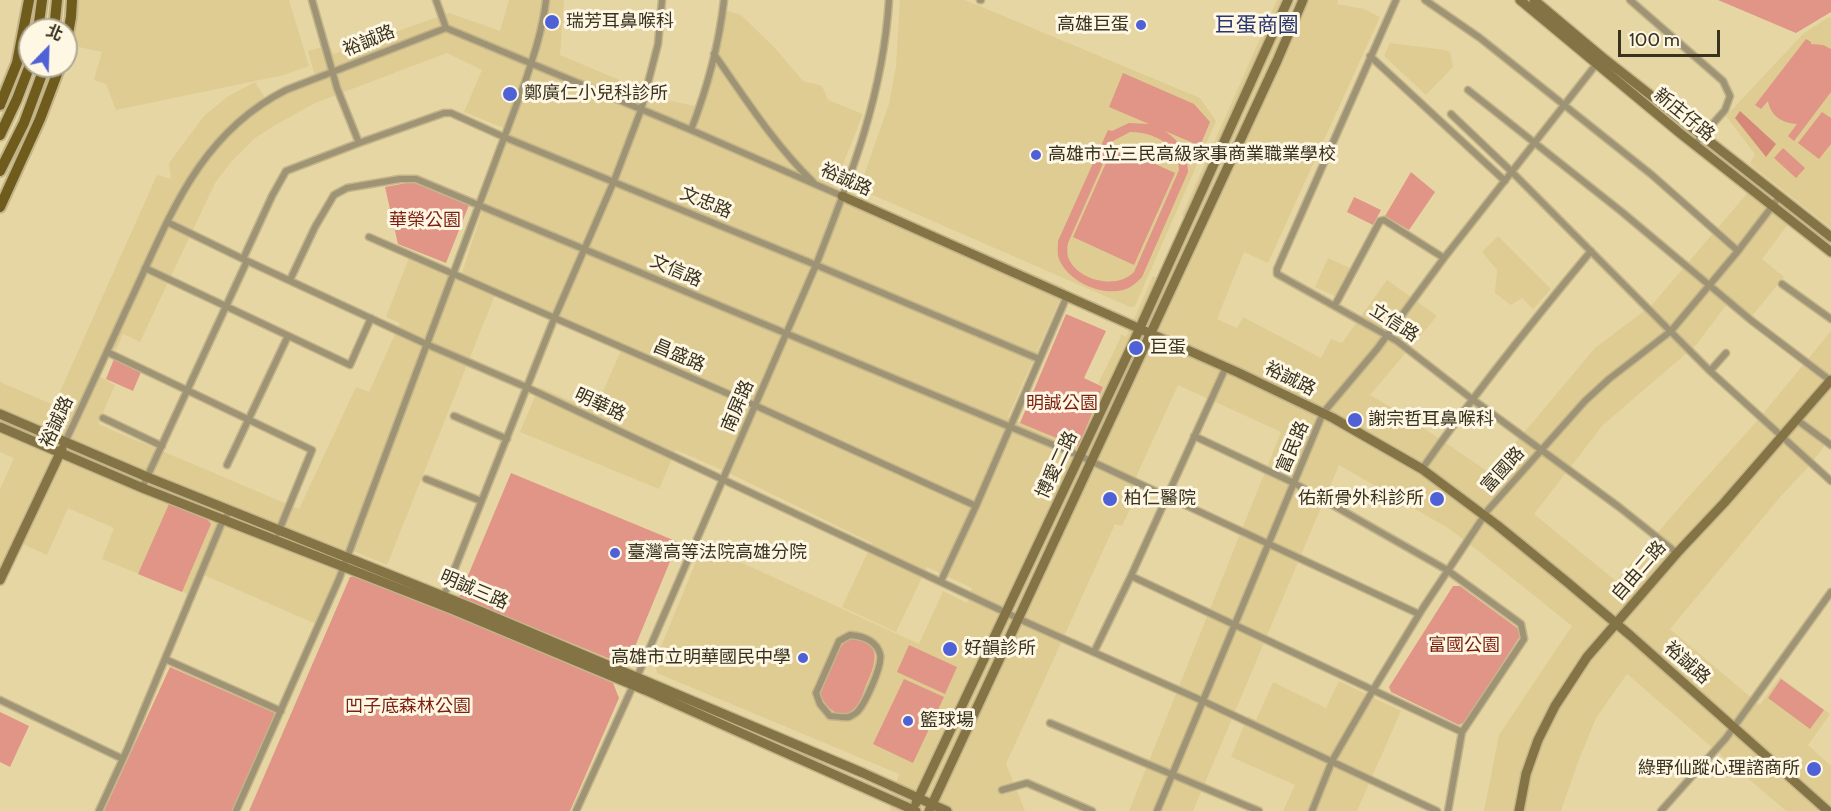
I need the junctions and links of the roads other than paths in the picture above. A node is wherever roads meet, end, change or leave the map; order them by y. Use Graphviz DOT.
graph roads {
  1 [pos="29,0"];
  2 [pos="42,0"];
  3 [pos="57,0"];
  4 [pos="72,0"];
  5 [pos="312,0"];
  6 [pos="436,0"];
  7 [pos="546,0"];
  8 [pos="662,0"];
  9 [pos="724,0"];
  10 [pos="889,0"];
  11 [pos="1288,0"];
  12 [pos="1303,0"];
  13 [pos="1396,0"];
  14 [pos="1425,0"];
  15 [pos="1520,0"];
  16 [pos="1534,0"];
  17 [pos="1630,0"];
  18 [pos="40,18"];
  19 [pos="55,18"];
  20 [pos="71,18"];
  21 [pos="446,28"];
  22 [pos="714,54"];
  23 [pos="1370,56"];
  24 [pos="1599,60"];
  25 [pos="531,64"];
  26 [pos="332,73"];
  27 [pos="25,78"];
  28 [pos="41,78"];
  29 [pos="55,78"];
  30 [pos="1468,90"];
  31 [pos="0,105"];
  32 [pos="1564,105"];
  33 [pos="641,110"];
  34 [pos="1451,114"];
  35 [pos="691,130"];
  36 [pos="1702,134"];
  37 [pos="0,135"];
  38 [pos="504,137"];
  39 [pos="1534,142"];
  40 [pos="359,143"];
  41 [pos="1694,145"];
  42 [pos="0,171"];
  43 [pos="1512,172"];
  44 [pos="614,181"];
  45 [pos="1505,181"];
  46 [pos="816,184"];
  47 [pos="842,196"];
  48 [pos="1780,196"];
  49 [pos="478,205"];
  50 [pos="1773,206"];
  51 [pos="0,207"];
  52 [pos="167,222"];
  53 [pos="369,237"];
  54 [pos="1831,237"];
  55 [pos="584,249"];
  56 [pos="1591,251"];
  57 [pos="1738,251"];
  58 [pos="1831,252"];
  59 [pos="1444,258"];
  60 [pos="245,260"];
  61 [pos="816,265"];
  62 [pos="145,268"];
  63 [pos="453,275"];
  64 [pos="290,280"];
  65 [pos="1782,284"];
  66 [pos="1708,286"];
  67 [pos="1067,296"];
  68 [pos="1335,305"];
  69 [pos="226,306"];
  70 [pos="371,318"];
  71 [pos="554,319"];
  72 [pos="1831,319"];
  73 [pos="1140,329"];
  74 [pos="1671,331"];
  75 [pos="786,333"];
  76 [pos="1150,334"];
  77 [pos="1387,334"];
  78 [pos="288,336"];
  79 [pos="426,344"];
  80 [pos="107,352"];
  81 [pos="1726,353"];
  82 [pos="1039,359"];
  83 [pos="1226,367"];
  84 [pos="1710,370"];
  85 [pos="1831,380"];
  86 [pos="526,387"];
  87 [pos="188,389"];
  88 [pos="1472,399"];
  89 [pos="754,405"];
  90 [pos="1323,413"];
  91 [pos="0,414"];
  92 [pos="454,416"];
  93 [pos="103,418"];
  94 [pos="249,419"];
  95 [pos="1797,420"];
  96 [pos="1010,426"];
  97 [pos="0,428"];
  98 [pos="1194,436"];
  99 [pos="1783,436"];
  100 [pos="507,439"];
  101 [pos="65,442"];
  102 [pos="1831,445"];
  103 [pos="162,446"];
  104 [pos="1540,450"];
  105 [pos="60,454"];
  106 [pos="1080,456"];
  107 [pos="1091,461"];
  108 [pos="227,465"];
  109 [pos="1422,469"];
  110 [pos="147,477"];
  111 [pos="426,479"];
  112 [pos="723,479"];
  113 [pos="1831,481"];
  114 [pos="1294,483"];
  115 [pos="142,488"];
  116 [pos="1167,496"];
  117 [pos="481,501"];
  118 [pos="976,506"];
  119 [pos="231,510"];
  120 [pos="1484,515"];
  121 [pos="223,520"];
  122 [pos="280,531"];
  123 [pos="275,541"];
  124 [pos="1268,544"];
  125 [pos="1677,553"];
  126 [pos="346,561"];
  127 [pos="1447,570"];
  128 [pos="1131,576"];
  129 [pos="0,580"];
  130 [pos="941,581"];
  131 [pos="1831,592"];
  132 [pos="443,600"];
  133 [pos="1005,611"];
  134 [pos="1419,614"];
  135 [pos="1018,617"];
  136 [pos="1616,623"];
  137 [pos="1235,625"];
  138 [pos="863,636"];
  139 [pos="1094,652"];
  140 [pos="165,658"];
  141 [pos="635,681"];
  142 [pos="1373,690"];
  143 [pos="0,700"];
  144 [pos="1203,701"];
  145 [pos="281,711"];
  146 [pos="1050,723"];
  147 [pos="1735,727"];
  148 [pos="1462,732"];
  149 [pos="123,759"];
  150 [pos="1332,761"];
  151 [pos="1172,775"];
  152 [pos="1002,790"];
  153 [pos="918,798"];
  154 [pos="931,808"];
  155 [pos="99,811"];
  156 [pos="236,811"];
  157 [pos="576,811"];
  158 [pos="914,811"];
  159 [pos="947,811"];
  160 [pos="1092,811"];
  161 [pos="1157,811"];
  162 [pos="1259,811"];
  163 [pos="1312,811"];
  164 [pos="1437,811"];
  165 [pos="1448,811"];
  166 [pos="1519,811"];
  167 [pos="1661,811"];
  168 [pos="1828,811"];
  1 -- 31 [label="main road"];
  2 -- 18 [label="main road"];
  3 -- 19 [label="main road"];
  4 -- 20 [label="main road"];
  5 -- 26 [label="street"];
  6 -- 21 [label="street"];
  7 -- 25 [label="street"];
  8 -- 33 [label="street"];
  9 -- 22 [label="street"];
  10 -- 47 [label="street, 南屏路"];
  11 -- 73 [label="street, 博愛二路"];
  12 -- 76 [label="street, 博愛二路"];
  13 -- 23 [label="street"];
  14 -- 32 [label="street"];
  15 -- 24 [label="street, 新庄仔路"];
  16 -- 24 [label="street, 新庄仔路"];
  17 -- 36 [label="street"];
  21 -- 25 [label="street, 裕誠路"];
  21 -- 26 [label="street, 裕誠路"];
  22 -- 35 [label="street"];
  22 -- 46 [label="street"];
  23 -- 45 [label="street"];
  23 -- 68 [label="street, 立信路"];
  24 -- 32 [label="street, 富民路"];
  24 -- 36 [label="street, 新庄仔路"];
  24 -- 41 [label="street, 新庄仔路"];
  25 -- 33 [label="street, 裕誠路"];
  25 -- 38 [label="street"];
  26 -- 40 [label="street"];
  26 -- 52 [label="street, 裕誠路"];
  27 -- 37 [label="main road"];
  28 -- 42 [label="main road"];
  29 -- 51 [label="main road"];
  30 -- 39 [label="street"];
  32 -- 39 [label="street, 富民路"];
  32 -- 57 [label="street"];
  33 -- 35 [label="street, 裕誠路"];
  33 -- 44 [label="street"];
  34 -- 43 [label="street"];
  35 -- 46 [label="street, 裕誠路"];
  36 -- 41 [label="street"];
  36 -- 48 [label="street, 新庄仔路"];
  38 -- 40 [label="street, 文忠路"];
  38 -- 44 [label="street, 文忠路"];
  38 -- 49 [label="street"];
  39 -- 43 [label="street, 富民路"];
  39 -- 66 [label="street"];
  40 -- 60 [label="street, 文忠路"];
  41 -- 50 [label="street, 新庄仔路"];
  43 -- 45 [label="street, 富民路"];
  43 -- 56 [label="street"];
  44 -- 55 [label="street"];
  44 -- 61 [label="street, 文忠路"];
  45 -- 59 [label="street, 富民路"];
  46 -- 47 [label="street, 裕誠路"];
  47 -- 61 [label="street, 南屏路"];
  47 -- 67 [label="street, 裕誠路"];
  48 -- 50 [label="street, 富國路"];
  48 -- 54 [label="street, 新庄仔路"];
  49 -- 55 [label="street, 文信路"];
  49 -- 63 [label="street"];
  49 -- 64 [label="street, 文信路"];
  50 -- 57 [label="street, 富國路"];
  50 -- 58 [label="street, 新庄仔路"];
  52 -- 60 [label="street, 明華路"];
  52 -- 62 [label="street, 裕誠路"];
  53 -- 63 [label="street, 昌盛路"];
  55 -- 71 [label="street"];
  55 -- 75 [label="street, 文信路"];
  56 -- 74 [label="street"];
  56 -- 88 [label="street"];
  57 -- 66 [label="street, 富國路"];
  59 -- 68 [label="street"];
  59 -- 77 [label="street, 富民路"];
  60 -- 64 [label="street, 明華路"];
  60 -- 69 [label="street, 文忠路"];
  61 -- 75 [label="street, 南屏路"];
  61 -- 82 [label="street, 文忠路"];
  62 -- 69 [label="street"];
  62 -- 80 [label="street, 裕誠路"];
  63 -- 71 [label="street, 昌盛路"];
  63 -- 79 [label="street"];
  64 -- 70 [label="street, 明華路"];
  65 -- 72 [label="street"];
  66 -- 74 [label="street, 富國路"];
  66 -- 85 [label="street"];
  67 -- 73 [label="street, 裕誠路"];
  67 -- 82 [label="street"];
  68 -- 77 [label="street, 立信路"];
  69 -- 78 [label="street"];
  69 -- 87 [label="street, 文忠路"];
  70 -- 78 [label="street"];
  70 -- 79 [label="street, 明華路"];
  71 -- 86 [label="street"];
  71 -- 89 [label="street, 昌盛路"];
  73 -- 76 [label="street, 裕誠路"];
  73 -- 106 [label="street, 博愛二路"];
  74 -- 84 [label="street"];
  74 -- 104 [label="street, 富國路"];
  75 -- 89 [label="street, 南屏路"];
  75 -- 96 [label="street, 文信路"];
  76 -- 83 [label="street, 裕誠路"];
  76 -- 107 [label="street, 博愛二路"];
  77 -- 88 [label="street, 立信路"];
  77 -- 90 [label="street, 富民路"];
  78 -- 94 [label="street"];
  79 -- 86 [label="street, 明華路"];
  79 -- 126 [label="street"];
  80 -- 87 [label="street"];
  80 -- 101 [label="street, 裕誠路"];
  81 -- 84 [label="street"];
  82 -- 96 [label="street"];
  83 -- 90 [label="street, 裕誠路"];
  83 -- 98 [label="street"];
  84 -- 99 [label="street"];
  85 -- 95 [label="street, 自由二路"];
  86 -- 100 [label="street"];
  86 -- 112 [label="street, 明華路"];
  87 -- 94 [label="street"];
  87 -- 103 [label="street, 文忠路"];
  88 -- 104 [label="street, 立信路"];
  88 -- 109 [label="street"];
  89 -- 112 [label="street, 南屏路"];
  89 -- 118 [label="street, 昌盛路"];
  90 -- 109 [label="street, 裕誠路"];
  90 -- 114 [label="street, 富民路"];
  91 -- 101 [label="street, 明誠三路"];
  92 -- 100 [label="street"];
  93 -- 103 [label="street"];
  94 -- 108 [label="street"];
  94 -- 122 [label="street"];
  95 -- 99 [label="street, 自由二路"];
  95 -- 102 [label="street"];
  96 -- 106 [label="street, 文信路"];
  96 -- 118 [label="street"];
  97 -- 105 [label="street, 明誠三路"];
  98 -- 114 [label="street"];
  98 -- 116 [label="street"];
  99 -- 113 [label="street"];
  99 -- 125 [label="street, 自由二路"];
  100 -- 117 [label="street"];
  101 -- 105 [label="street, 裕誠路"];
  101 -- 110 [label="street, 明誠三路"];
  103 -- 110 [label="street, 文忠路"];
  104 -- 120 [label="street, 富國路"];
  104 -- 125 [label="street, 立信路"];
  105 -- 115 [label="street, 明誠三路"];
  105 -- 129 [label="street, 裕誠路"];
  106 -- 107 [label="street, 文信路"];
  106 -- 133 [label="street, 博愛二路"];
  107 -- 116 [label="street, 文信路"];
  107 -- 135 [label="street, 博愛二路"];
  109 -- 120 [label="street, 裕誠路"];
  110 -- 115 [label="street, 文忠路"];
  110 -- 119 [label="street, 明誠三路"];
  111 -- 117 [label="street"];
  112 -- 130 [label="street, 明華路"];
  112 -- 141 [label="street, 南屏路"];
  114 -- 124 [label="street, 富民路"];
  114 -- 127 [label="street"];
  115 -- 121 [label="street, 明誠三路"];
  116 -- 124 [label="street, 文信路"];
  116 -- 128 [label="street"];
  117 -- 132 [label="street"];
  118 -- 130 [label="street"];
  119 -- 121 [label="street"];
  119 -- 122 [label="street, 明誠三路"];
  120 -- 127 [label="street, 富國路"];
  120 -- 136 [label="street, 裕誠路"];
  121 -- 123 [label="street, 明誠三路"];
  121 -- 140 [label="street"];
  122 -- 123 [label="street"];
  122 -- 126 [label="street, 明誠三路"];
  123 -- 126 [label="street, 明誠三路"];
  124 -- 134 [label="street, 文信路"];
  124 -- 137 [label="street, 富民路"];
  125 -- 136 [label="street, 自由二路"];
  126 -- 132 [label="street, 明誠三路"];
  126 -- 145 [label="street"];
  127 -- 134 [label="street, 富國路"];
  127 -- 148 [label="street"];
  128 -- 137 [label="street"];
  128 -- 139 [label="street"];
  130 -- 133 [label="street, 明華路"];
  131 -- 147 [label="street"];
  132 -- 141 [label="street, 明誠三路"];
  133 -- 135 [label="street, 明華路"];
  133 -- 153 [label="street, 博愛二路"];
  134 -- 142 [label="street, 富國路"];
  135 -- 139 [label="street, 明華路"];
  135 -- 154 [label="street, 博愛二路"];
  136 -- 147 [label="street, 裕誠路"];
  136 -- 166 [label="street, 自由二路"];
  137 -- 142 [label="street"];
  137 -- 144 [label="street, 富民路"];
  138 -- 138 [label="street"];
  139 -- 144 [label="street, 明華路"];
  140 -- 145 [label="street"];
  140 -- 149 [label="street"];
  141 -- 153 [label="street, 明誠三路"];
  141 -- 157 [label="street, 南屏路"];
  141 -- 158 [label="street, 明誠三路"];
  142 -- 148 [label="street"];
  142 -- 150 [label="street, 富國路"];
  143 -- 149 [label="street"];
  144 -- 150 [label="street, 明華路"];
  144 -- 151 [label="street, 富民路"];
  145 -- 156 [label="street"];
  146 -- 151 [label="street"];
  147 -- 167 [label="street"];
  147 -- 168 [label="street, 裕誠路"];
  148 -- 165 [label="street"];
  149 -- 155 [label="street"];
  150 -- 163 [label="street, 富國路"];
  150 -- 164 [label="street, 明華路"];
  151 -- 161 [label="street, 富民路"];
  151 -- 162 [label="street"];
  152 -- 160 [label="street"];
  153 -- 154 [label="street, 明誠三路"];
  153 -- 158 [label="street, 博愛二路"];
  154 -- 159 [label="street, 明誠三路"];
}
